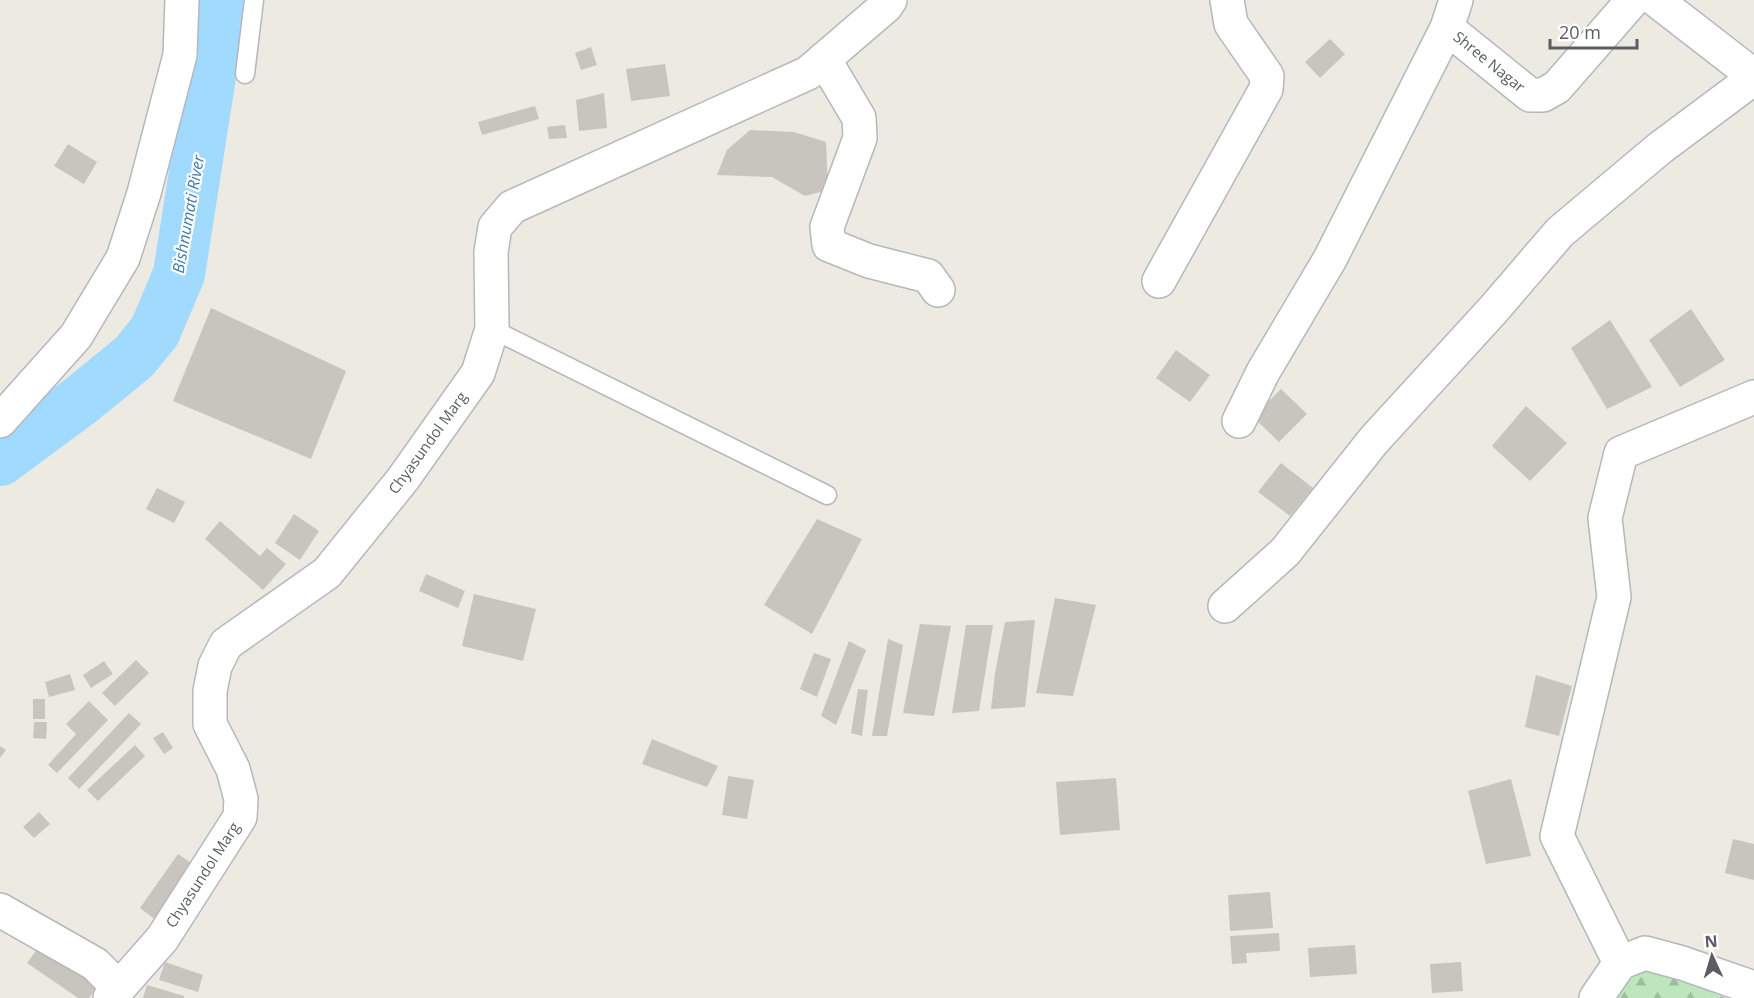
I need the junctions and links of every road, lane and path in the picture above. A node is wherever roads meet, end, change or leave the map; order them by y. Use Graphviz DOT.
graph roads {
  1 [pos="182,0"];
  2 [pos="254,0"];
  3 [pos="890,0"];
  4 [pos="1227,0"];
  5 [pos="1633,0"];
  6 [pos="1656,0"];
  7 [pos="1451,14"];
  8 [pos="824,59"];
  9 [pos="245,74"];
  10 [pos="1754,77"];
  11 [pos="1159,281"];
  12 [pos="938,290"];
  13 [pos="492,329"];
  14 [pos="1754,397"];
  15 [pos="0,421"];
  16 [pos="1239,421"];
  17 [pos="828,495"];
  18 [pos="1226,606"];
  19 [pos="0,910"];
  20 [pos="1620,963"];
  21 [pos="1754,988"];
  22 [pos="114,992"];
  23 [pos="1596,998"];
  1 -- 15 [label="street"];
  2 -- 9 [label="lane"];
  3 -- 8 [label="street, Chyasundol Marg"];
  4 -- 11 [label="street"];
  5 -- 7 [label="street, Shree Nagar"];
  6 -- 10 [label="street"];
  7 -- 16 [label="street"];
  8 -- 12 [label="street"];
  8 -- 13 [label="street, Chyasundol Marg"];
  10 -- 18 [label="street"];
  13 -- 17 [label="lane"];
  13 -- 22 [label="street, Chyasundol Marg"];
  14 -- 20 [label="street"];
  19 -- 22 [label="street"];
  20 -- 21 [label="street"];
  20 -- 23 [label="street"];
}
